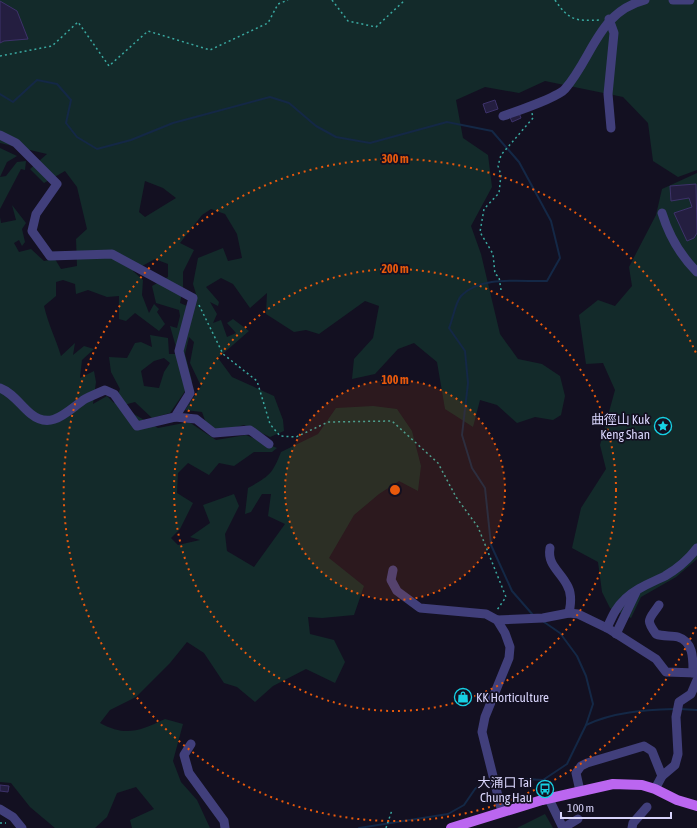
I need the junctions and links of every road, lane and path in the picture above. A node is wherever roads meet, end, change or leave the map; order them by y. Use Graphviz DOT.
graph roads {
  1 [pos="288,0"];
  2 [pos="332,0"];
  3 [pos="405,0"];
  4 [pos="555,0"];
  5 [pos="645,0"];
  6 [pos="673,0"];
  7 [pos="690,0"];
  8 [pos="609,20"];
  9 [pos="0,56"];
  10 [pos="530,106"];
  11 [pos="503,116"];
  12 [pos="611,128"];
  13 [pos="0,135"];
  14 [pos="662,213"];
  15 [pos="697,272"];
  16 [pos="501,290"];
  17 [pos="192,298"];
  18 [pos="0,388"];
  19 [pos="176,417"];
  20 [pos="269,444"];
  21 [pos="550,548"];
  22 [pos="697,548"];
  23 [pos="393,570"];
  24 [pos="642,587"];
  25 [pos="659,605"];
  26 [pos="569,613"];
  27 [pos="495,618"];
  28 [pos="607,628"];
  29 [pos="616,634"];
  30 [pos="696,675"];
  31 [pos="190,744"];
  32 [pos="662,776"];
  33 [pos="655,789"];
  34 [pos="580,791"];
  35 [pos="549,799"];
  36 [pos="697,806"];
  37 [pos="647,807"];
  38 [pos="392,810"];
  39 [pos="2,812"];
  40 [pos="502,812"];
  41 [pos="578,819"];
  42 [pos="22,828"];
  43 [pos="225,828"];
  44 [pos="386,828"];
  45 [pos="451,828"];
  46 [pos="563,828"];
  47 [pos="632,828"];
  1 -- 9 [label="path"];
  2 -- 3 [label="path"];
  4 -- 8 [label="path"];
  5 -- 8 [label="street"];
  6 -- 7 [label="street"];
  8 -- 10 [label="street"];
  8 -- 12 [label="street"];
  10 -- 11 [label="street"];
  10 -- 16 [label="path"];
  13 -- 17 [label="street"];
  14 -- 15 [label="street"];
  17 -- 19 [label="street"];
  17 -- 27 [label="path"];
  18 -- 19 [label="street"];
  19 -- 20 [label="street"];
  21 -- 26 [label="street"];
  22 -- 24 [label="street"];
  23 -- 27 [label="street"];
  24 -- 28 [label="street"];
  24 -- 29 [label="street"];
  25 -- 30 [label="street"];
  26 -- 27 [label="street"];
  26 -- 28 [label="street"];
  27 -- 40 [label="street"];
  28 -- 29 [label="street"];
  29 -- 30 [label="street"];
  30 -- 32 [label="street"];
  31 -- 43 [label="street"];
  32 -- 33 [label="street"];
  32 -- 34 [label="street"];
  33 -- 34 [label="main road"];
  33 -- 36 [label="main road"];
  34 -- 35 [label="main road"];
  35 -- 40 [label="main road"];
  35 -- 46 [label="street"];
  37 -- 47 [label="street"];
  38 -- 44 [label="path"];
  39 -- 42 [label="street"];
  40 -- 45 [label="main road"];
  41 -- 46 [label="street"];
}
